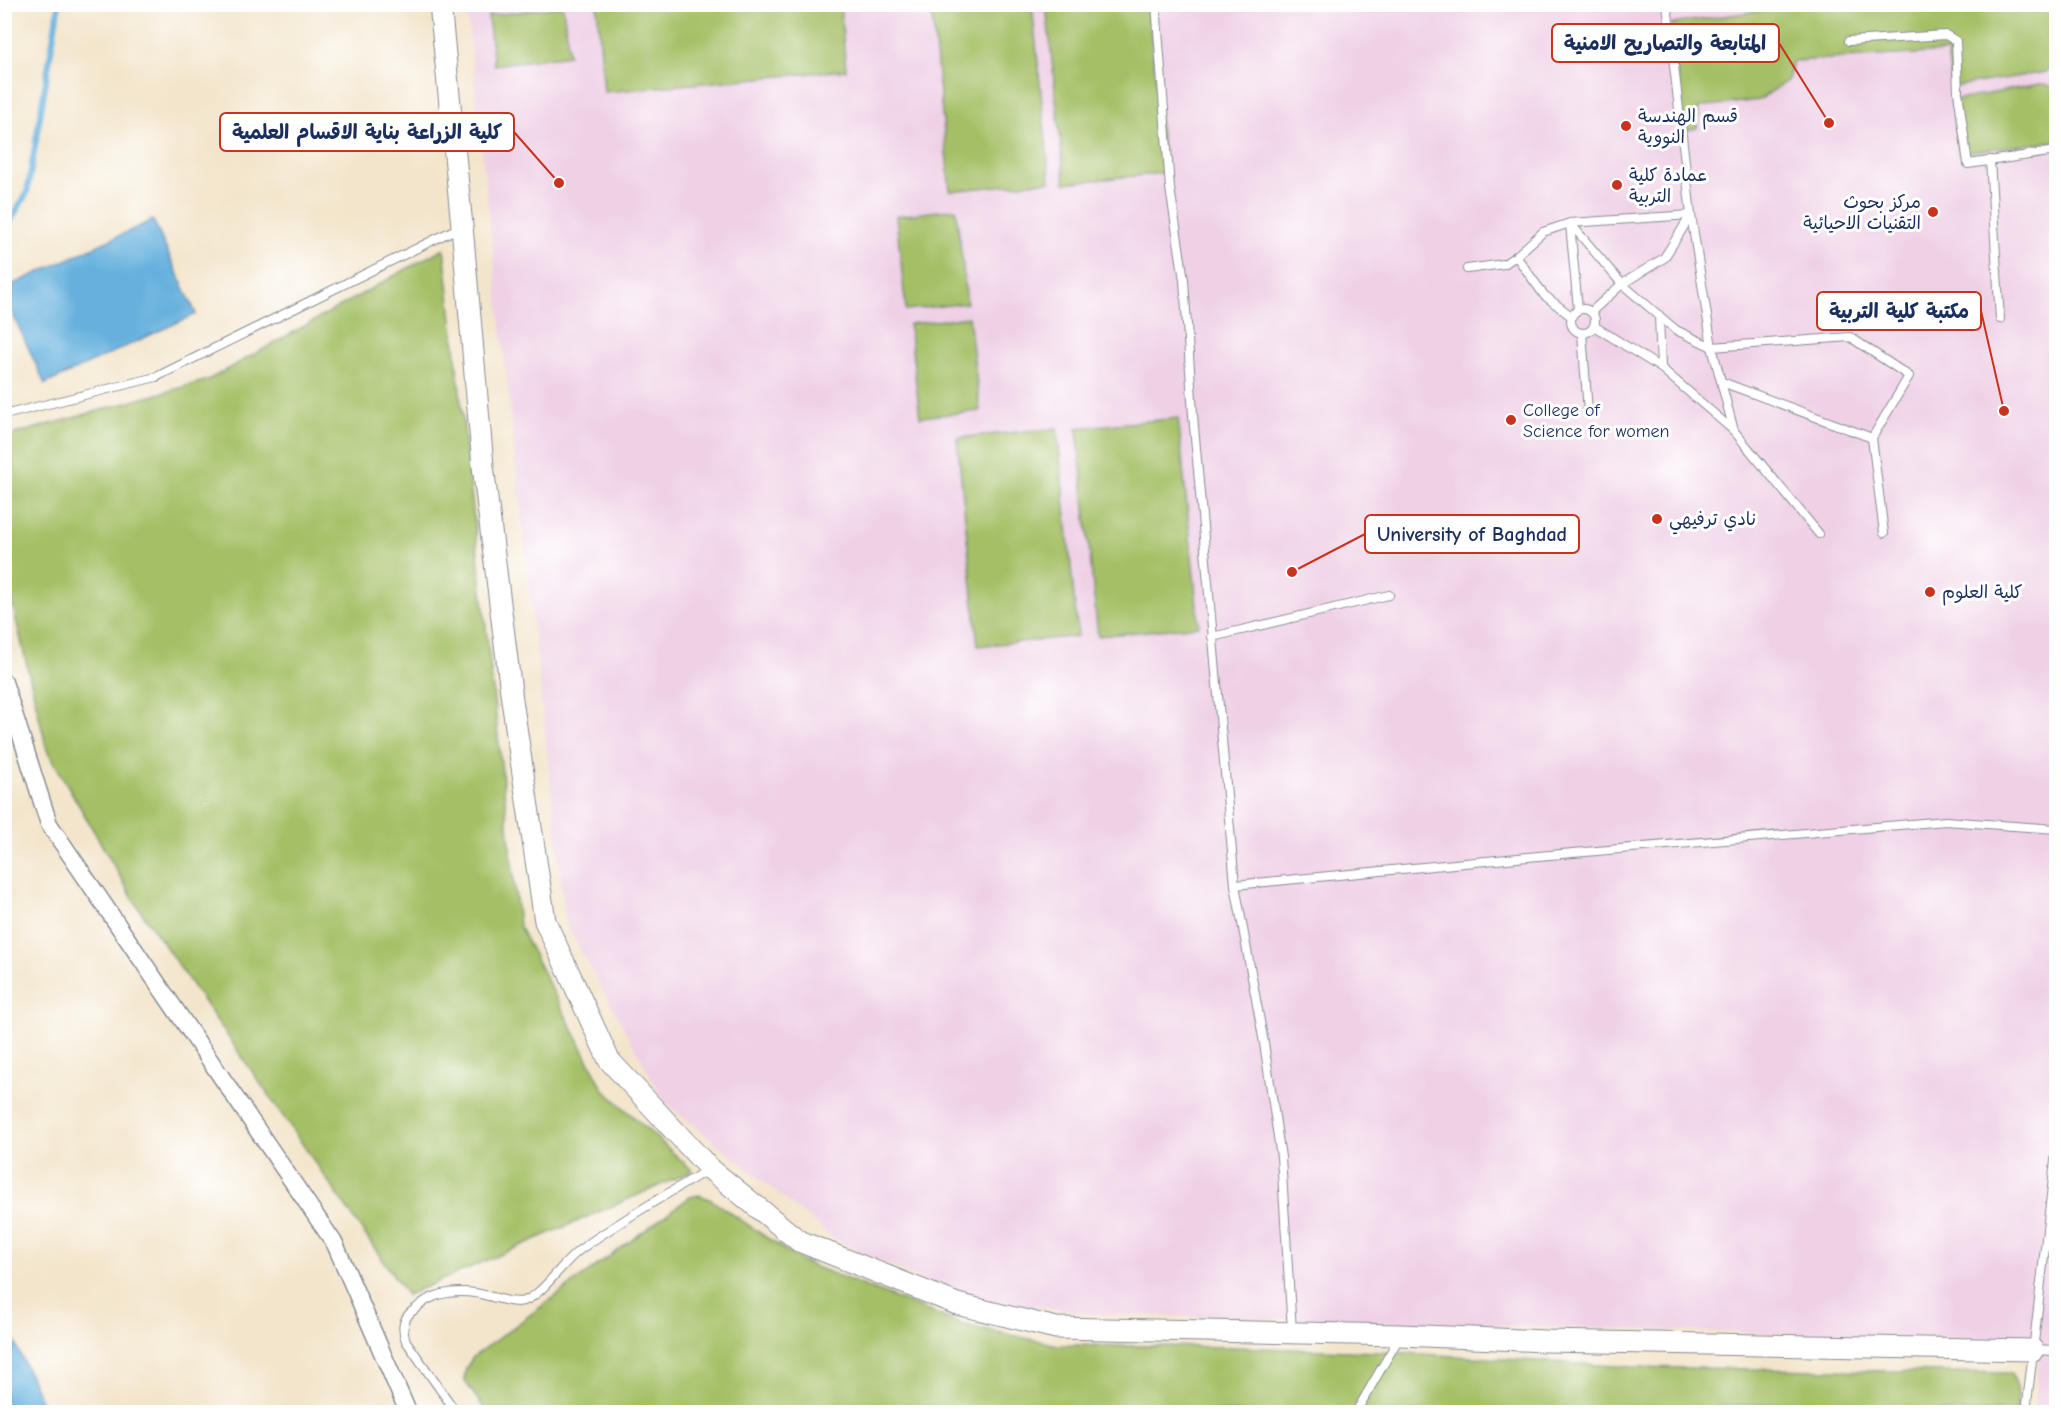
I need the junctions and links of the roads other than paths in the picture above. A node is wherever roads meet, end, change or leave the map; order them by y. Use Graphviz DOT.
graph roads {
  1 [pos="440,4"];
  2 [pos="1156,4"];
  3 [pos="1667,4"];
  4 [pos="1849,41"];
  5 [pos="2056,151"];
  6 [pos="1990,160"];
  7 [pos="1691,215"];
  8 [pos="1570,223"];
  9 [pos="462,226"];
  10 [pos="1516,256"];
  11 [pos="1467,270"];
  12 [pos="1622,284"];
  13 [pos="1591,312"];
  14 [pos="1575,313"];
  15 [pos="1659,315"];
  16 [pos="2000,319"];
  17 [pos="1594,326"];
  18 [pos="1582,333"];
  19 [pos="1712,347"];
  20 [pos="1661,368"];
  21 [pos="1722,382"];
  22 [pos="1588,412"];
  23 [pos="4,415"];
  24 [pos="1734,431"];
  25 [pos="1872,438"];
  26 [pos="1884,533"];
  27 [pos="1819,534"];
  28 [pos="1389,596"];
  29 [pos="1212,637"];
  30 [pos="4,682"];
  31 [pos="2056,829"];
  32 [pos="1235,885"];
  33 [pos="2056,1152"];
  34 [pos="709,1168"];
  35 [pos="1292,1332"];
  36 [pos="1400,1335"];
  37 [pos="2033,1350"];
  38 [pos="2056,1352"];
  39 [pos="408,1413"];
  40 [pos="456,1413"];
  41 [pos="1356,1413"];
  42 [pos="2026,1413"];
  1 -- 9 [label="street"];
  2 -- 29 [label="lane"];
  3 -- 7 [label="lane"];
  4 -- 6 [label="lane"];
  5 -- 6 [label="lane"];
  6 -- 16 [label="lane"];
  7 -- 8 [label="lane"];
  7 -- 12 [label="lane"];
  7 -- 19 [label="lane"];
  8 -- 10 [label="lane"];
  8 -- 12 [label="lane"];
  8 -- 14 [label="lane"];
  9 -- 23 [label="lane"];
  9 -- 34 [label="street"];
  10 -- 11 [label="lane"];
  10 -- 14 [label="lane"];
  12 -- 13 [label="lane"];
  12 -- 15 [label="lane"];
  13 -- 14 [label="lane"];
  13 -- 17 [label="lane"];
  14 -- 18 [label="lane"];
  15 -- 19 [label="lane"];
  15 -- 20 [label="lane"];
  17 -- 18 [label="lane"];
  17 -- 20 [label="lane"];
  18 -- 22 [label="lane"];
  19 -- 21 [label="lane"];
  19 -- 25 [label="lane"];
  20 -- 24 [label="lane"];
  21 -- 24 [label="lane"];
  21 -- 25 [label="lane"];
  24 -- 27 [label="lane"];
  25 -- 26 [label="lane"];
  28 -- 29 [label="lane"];
  29 -- 32 [label="lane"];
  30 -- 39 [label="street"];
  31 -- 32 [label="lane"];
  32 -- 35 [label="lane"];
  33 -- 37 [label="lane"];
  34 -- 35 [label="street"];
  34 -- 40 [label="lane"];
  35 -- 36 [label="street"];
  36 -- 37 [label="street"];
  36 -- 41 [label="lane"];
  37 -- 38 [label="lane"];
  37 -- 42 [label="lane"];
}
